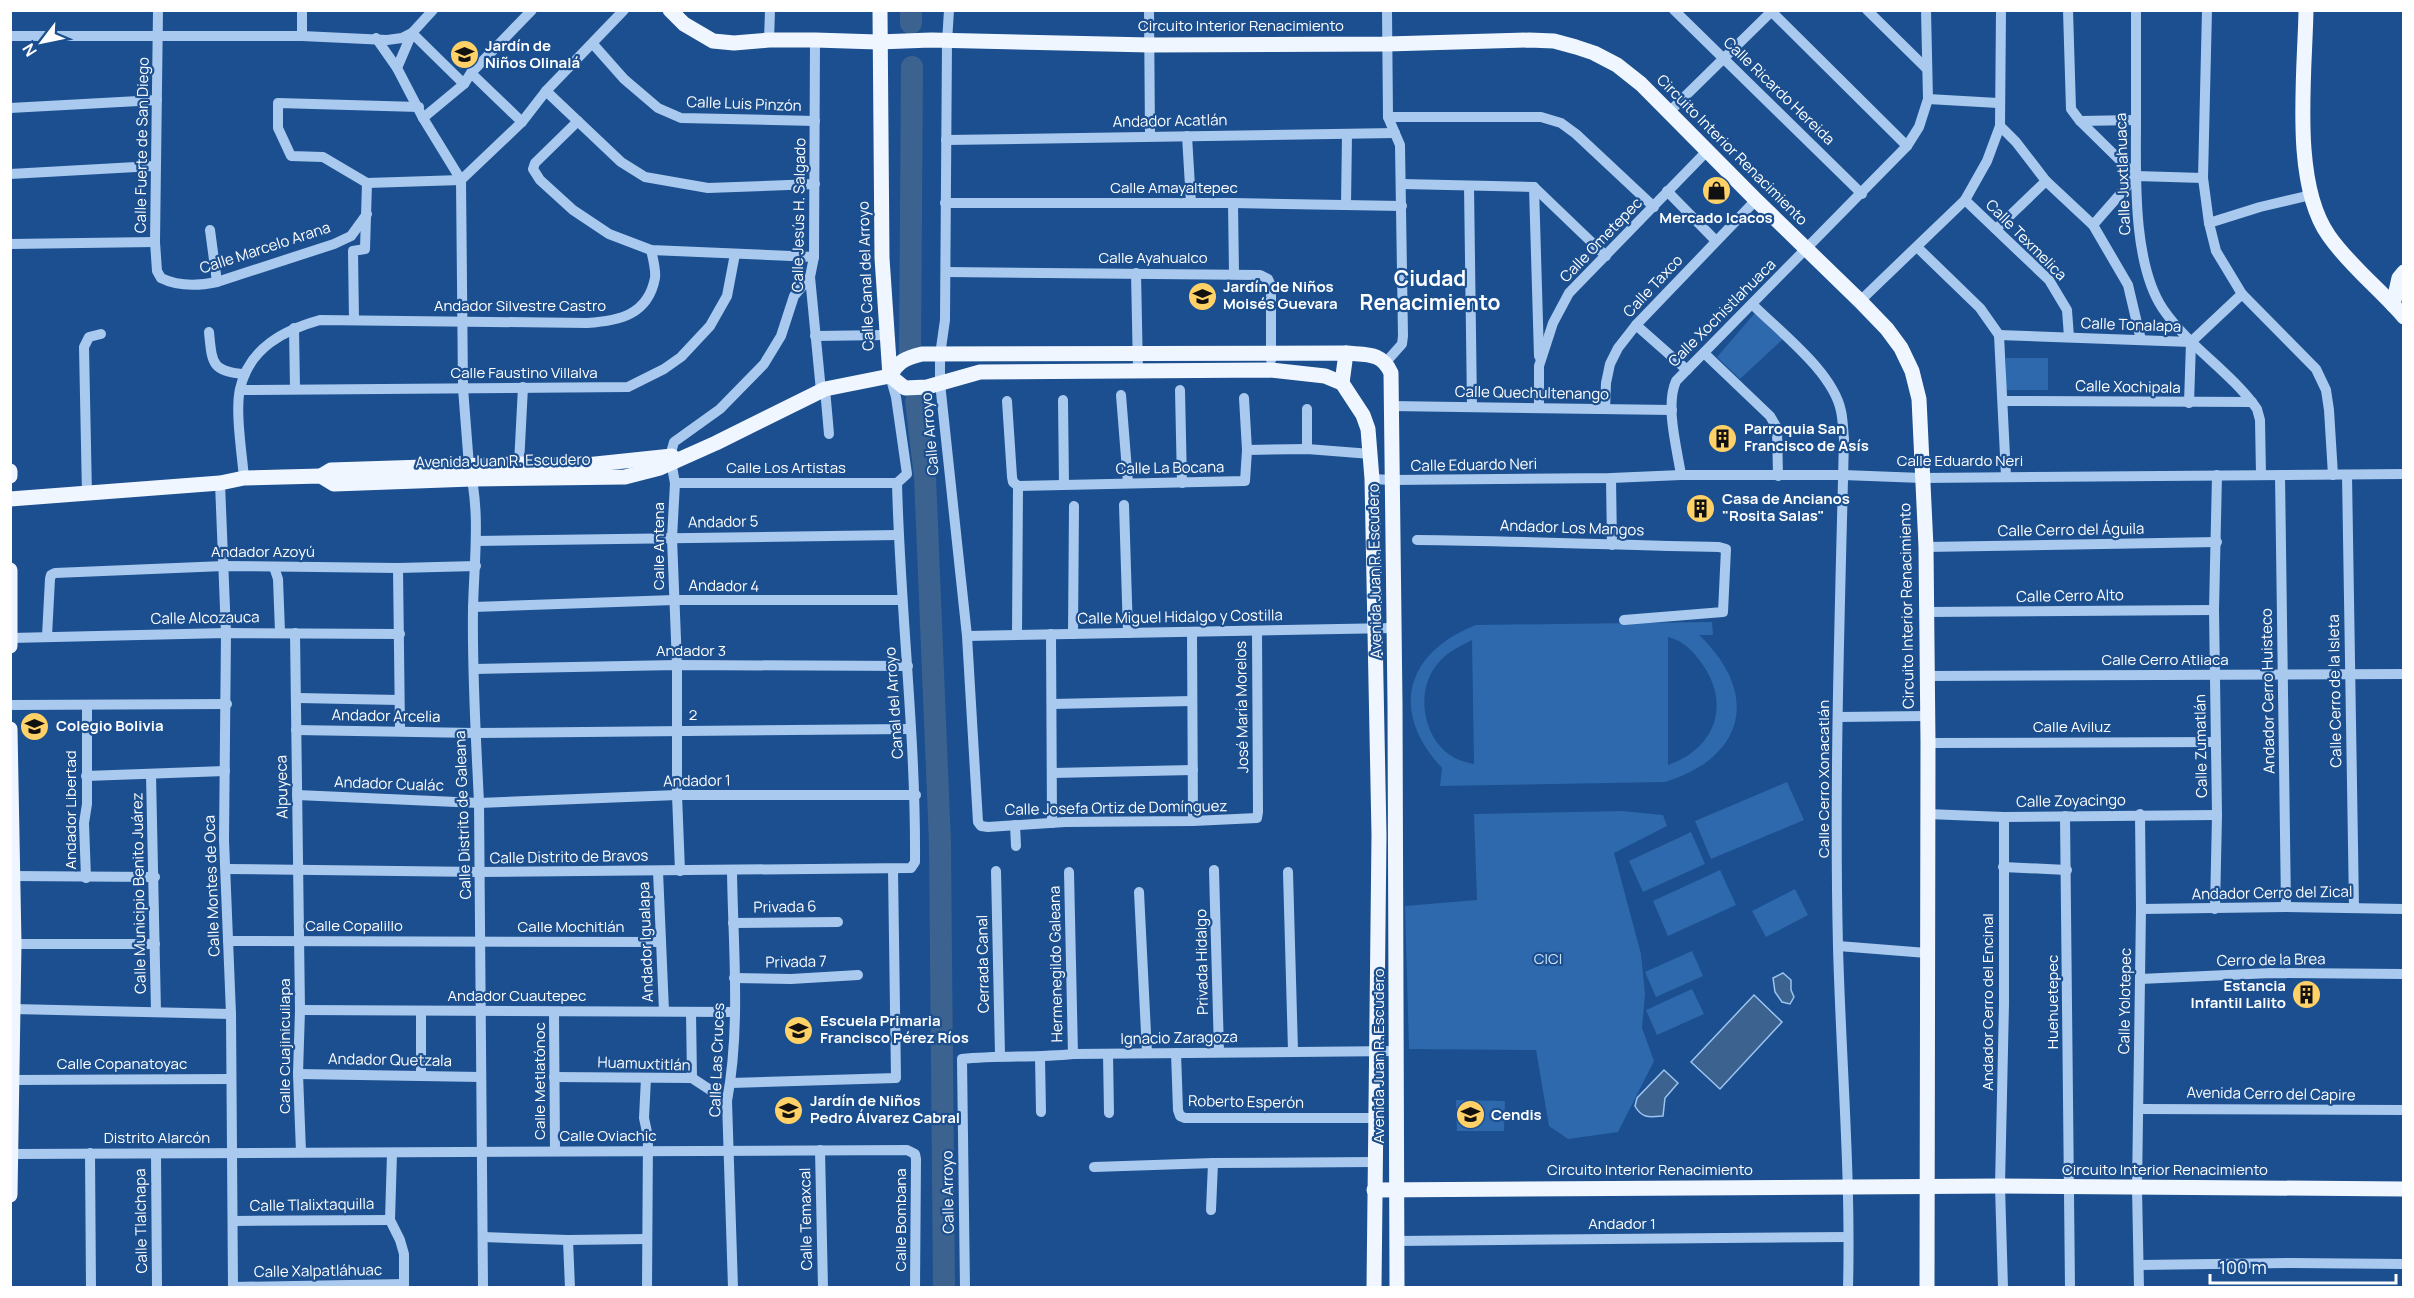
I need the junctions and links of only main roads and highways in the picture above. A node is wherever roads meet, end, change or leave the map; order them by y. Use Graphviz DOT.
graph roads {
  1 [pos="670,10"];
  2 [pos="880,10"];
  3 [pos="2306,10"];
  4 [pos="878,42"];
  5 [pos="2403,272"];
  6 [pos="2393,305"];
  7 [pos="2403,317"];
  8 [pos="1304,352"];
  9 [pos="1347,353"];
  10 [pos="1303,374"];
  11 [pos="890,376"];
  12 [pos="1342,383"];
  13 [pos="675,458"];
  14 [pos="10,471"];
  15 [pos="471,473"];
  16 [pos="10,476"];
  17 [pos="10,499"];
  18 [pos="10,570"];
  19 [pos="11,638"];
  20 [pos="10,646"];
  21 [pos="1377,702"];
  22 [pos="1395,704"];
  23 [pos="10,729"];
  24 [pos="1379,835"];
  25 [pos="1396,836"];
  26 [pos="12,894"];
  27 [pos="12,1033"];
  28 [pos="1927,1187"];
  29 [pos="2403,1189"];
  30 [pos="1374,1190"];
  31 [pos="1398,1190"];
  32 [pos="10,1195"];
  33 [pos="1374,1283"];
  34 [pos="1396,1283"];
  35 [pos="1927,1287"];
  1 -- 4 [label="main road, Circuito Interior Renacimiento"];
  2 -- 4 [label="main road, Calle Canal del Arroyo"];
  3 -- 6 [label="main road"];
  4 -- 11 [label="main road, Calle Canal del Arroyo"];
  4 -- 28 [label="main road, Circuito Interior Renacimiento"];
  5 -- 6 [label="main road"];
  6 -- 7 [label="main road"];
  8 -- 9 [label="main road"];
  8 -- 10 [label="main road"];
  8 -- 11 [label="main road"];
  9 -- 12 [label="main road"];
  9 -- 22 [label="main road, Avenida Juan R. Escudero"];
  10 -- 11 [label="main road"];
  10 -- 12 [label="main road"];
  11 -- 13 [label="main road, Avenida Juan R. Escudero"];
  12 -- 21 [label="main road, Avenida Juan R. Escudero"];
  13 -- 15 [label="main road, Avenida Juan R. Escudero"];
  13 -- 15 [label="main road, Avenida Juan R. Escudero"];
  14 -- 16 [label="main road"];
  15 -- 17 [label="main road, Avenida Juan R. Escudero"];
  18 -- 19 [label="main road"];
  19 -- 20 [label="main road"];
  21 -- 22 [label="main road"];
  21 -- 24 [label="main road, Avenida Juan R. Escudero"];
  22 -- 25 [label="main road, Avenida Juan R. Escudero"];
  23 -- 26 [label="main road"];
  24 -- 25 [label="main road"];
  24 -- 30 [label="main road, Avenida Juan R. Escudero"];
  25 -- 31 [label="main road, Avenida Juan R. Escudero"];
  26 -- 27 [label="main road"];
  27 -- 32 [label="main road"];
  28 -- 29 [label="main road, Circuito Interior Renacimiento"];
  28 -- 31 [label="main road, Circuito Interior Renacimiento"];
  28 -- 35 [label="main road"];
  30 -- 31 [label="main road, Circuito Interior Renacimiento"];
  30 -- 33 [label="main road, Avenida Juan R. Escudero"];
  31 -- 34 [label="main road, Avenida Juan R. Escudero"];
  33 -- 34 [label="main road"];
}
